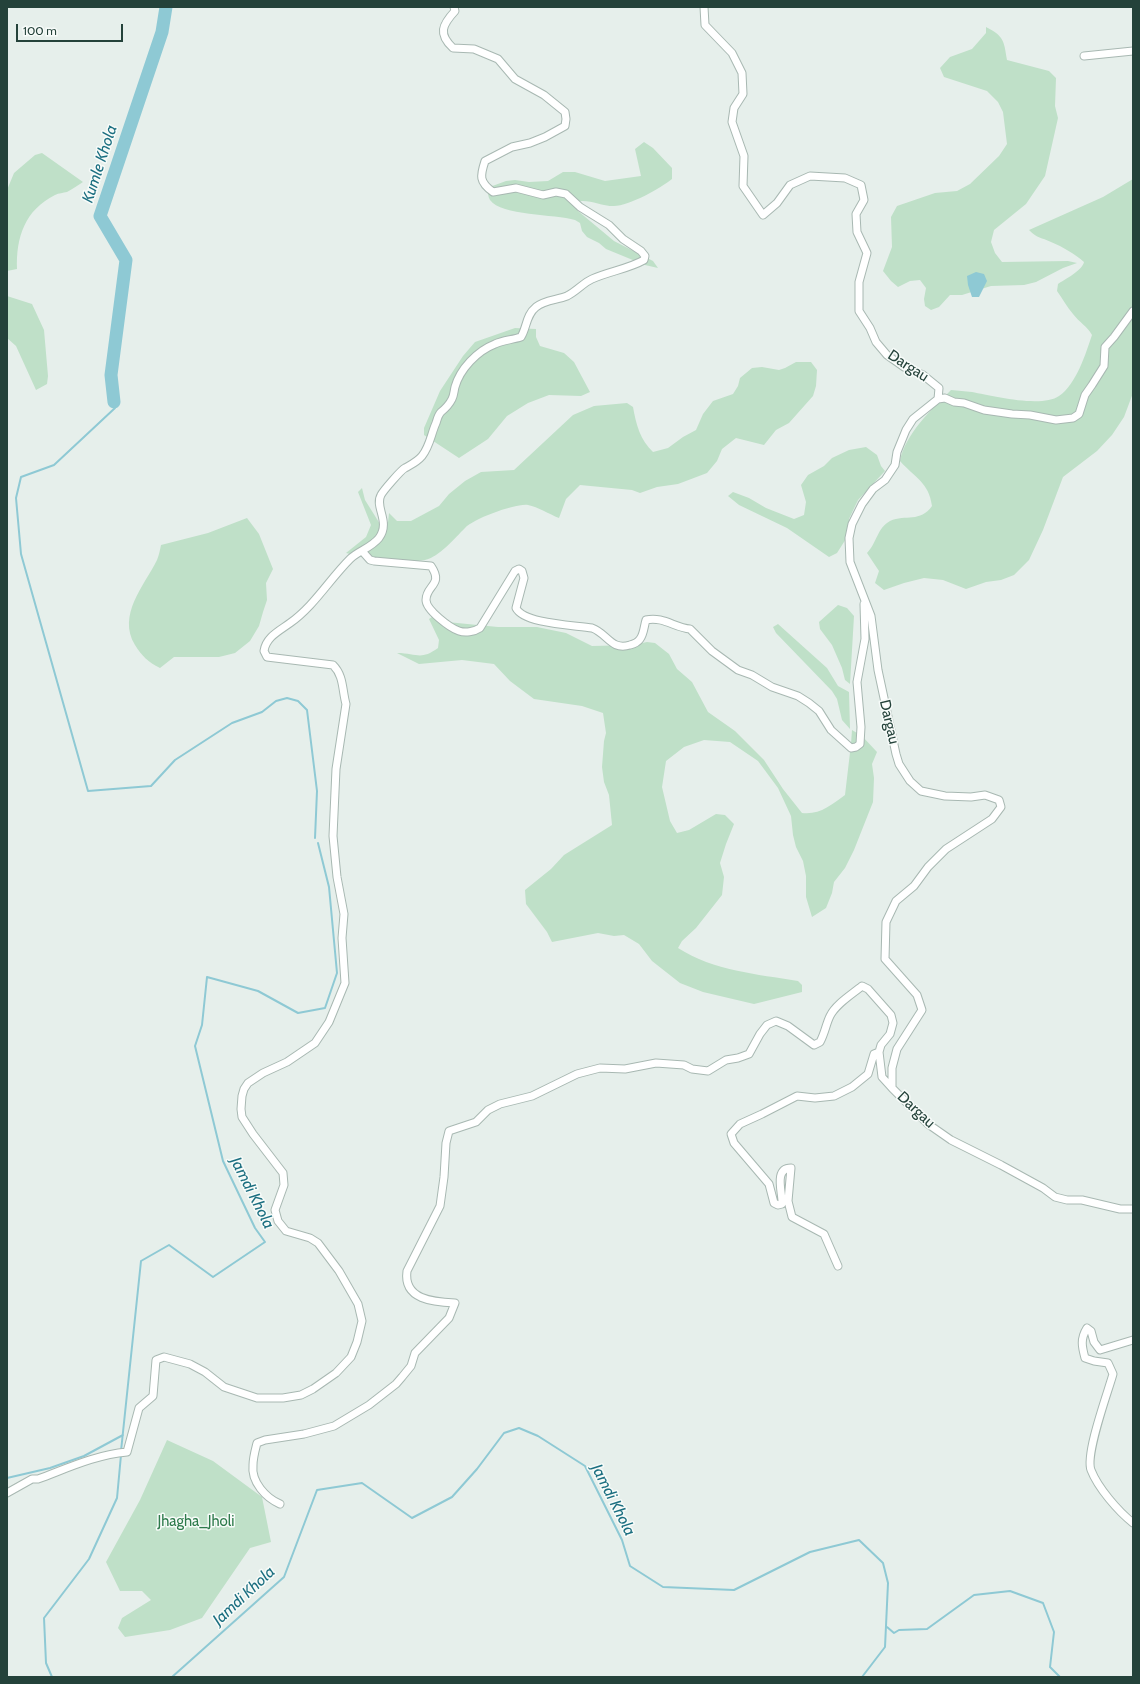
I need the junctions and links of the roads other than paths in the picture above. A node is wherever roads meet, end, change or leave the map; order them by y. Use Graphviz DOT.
graph roads {
  1 [pos="454,7"];
  2 [pos="704,7"];
  3 [pos="1133,51"];
  4 [pos="1084,56"];
  5 [pos="1133,312"];
  6 [pos="938,399"];
  7 [pos="362,551"];
  8 [pos="863,596"];
  9 [pos="879,1052"];
  10 [pos="892,1088"];
  11 [pos="1133,1209"];
  12 [pos="838,1266"];
  13 [pos="1133,1340"];
  14 [pos="7,1493"];
  15 [pos="280,1504"];
  16 [pos="1133,1523"];
  1 -- 7 [label="street"];
  2 -- 6 [label="street, Dargau"];
  3 -- 4 [label="street"];
  5 -- 6 [label="street"];
  6 -- 8 [label="street, Dargau"];
  7 -- 8 [label="street"];
  7 -- 14 [label="street"];
  8 -- 10 [label="street, Dargau"];
  9 -- 10 [label="street"];
  9 -- 12 [label="street"];
  9 -- 15 [label="street"];
  10 -- 11 [label="street, Dargau"];
  13 -- 16 [label="street"];
}
